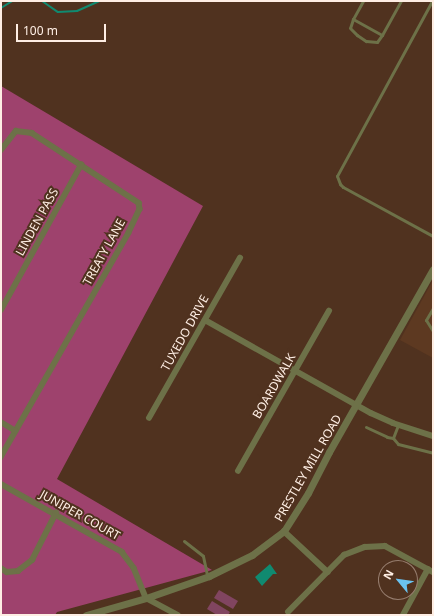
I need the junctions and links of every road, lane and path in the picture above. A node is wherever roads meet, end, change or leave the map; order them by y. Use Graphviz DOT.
graph roads {
  1 [pos="363,1"];
  2 [pos="401,1"];
  3 [pos="432,1"];
  4 [pos="353,19"];
  5 [pos="382,35"];
  6 [pos="1,150"];
  7 [pos="82,165"];
  8 [pos="433,236"];
  9 [pos="240,258"];
  10 [pos="433,270"];
  11 [pos="433,308"];
  12 [pos="1,310"];
  13 [pos="329,310"];
  14 [pos="205,320"];
  15 [pos="433,331"];
  16 [pos="295,371"];
  17 [pos="356,405"];
  18 [pos="149,418"];
  19 [pos="1,422"];
  20 [pos="398,425"];
  21 [pos="366,427"];
  22 [pos="16,431"];
  23 [pos="433,436"];
  24 [pos="393,438"];
  25 [pos="433,453"];
  26 [pos="1,457"];
  27 [pos="238,472"];
  28 [pos="1,484"];
  29 [pos="56,513"];
  30 [pos="284,531"];
  31 [pos="184,541"];
  32 [pos="1,568"];
  33 [pos="431,570"];
  34 [pos="328,572"];
  35 [pos="207,577"];
  36 [pos="146,598"];
  37 [pos="288,612"];
  38 [pos="86,615"];
  39 [pos="178,615"];
  40 [pos="403,615"];
  1 -- 4 [label="lane"];
  2 -- 5 [label="lane"];
  3 -- 8 [label="lane"];
  4 -- 5 [label="lane"];
  4 -- 5 [label="lane"];
  6 -- 7 [label="street, TREATY LANE"];
  7 -- 12 [label="street, LINDEN PASS"];
  7 -- 22 [label="street, TREATY LANE"];
  9 -- 14 [label="street, TUXEDO DRIVE"];
  10 -- 17 [label="street, PRESTLEY MILL ROAD"];
  11 -- 15 [label="lane"];
  13 -- 16 [label="street, BOARDWALK"];
  14 -- 16 [label="street"];
  14 -- 18 [label="street, TUXEDO DRIVE"];
  16 -- 17 [label="street"];
  16 -- 27 [label="street, BOARDWALK"];
  17 -- 20 [label="street"];
  17 -- 30 [label="street, PRESTLEY MILL ROAD"];
  19 -- 22 [label="street"];
  20 -- 23 [label="street"];
  20 -- 24 [label="lane"];
  21 -- 24 [label="lane"];
  22 -- 26 [label="street, TREATY LANE"];
  24 -- 25 [label="lane"];
  28 -- 29 [label="street, JUNIPER COURT"];
  29 -- 32 [label="street"];
  29 -- 36 [label="street, JUNIPER COURT"];
  30 -- 34 [label="street"];
  30 -- 35 [label="street, PRESTLEY MILL ROAD"];
  31 -- 35 [label="lane"];
  33 -- 34 [label="street"];
  33 -- 40 [label="street"];
  34 -- 37 [label="street"];
  35 -- 36 [label="street, PRESTLEY MILL ROAD"];
  36 -- 38 [label="street, PRESTLEY MILL ROAD"];
  36 -- 39 [label="street"];
}
